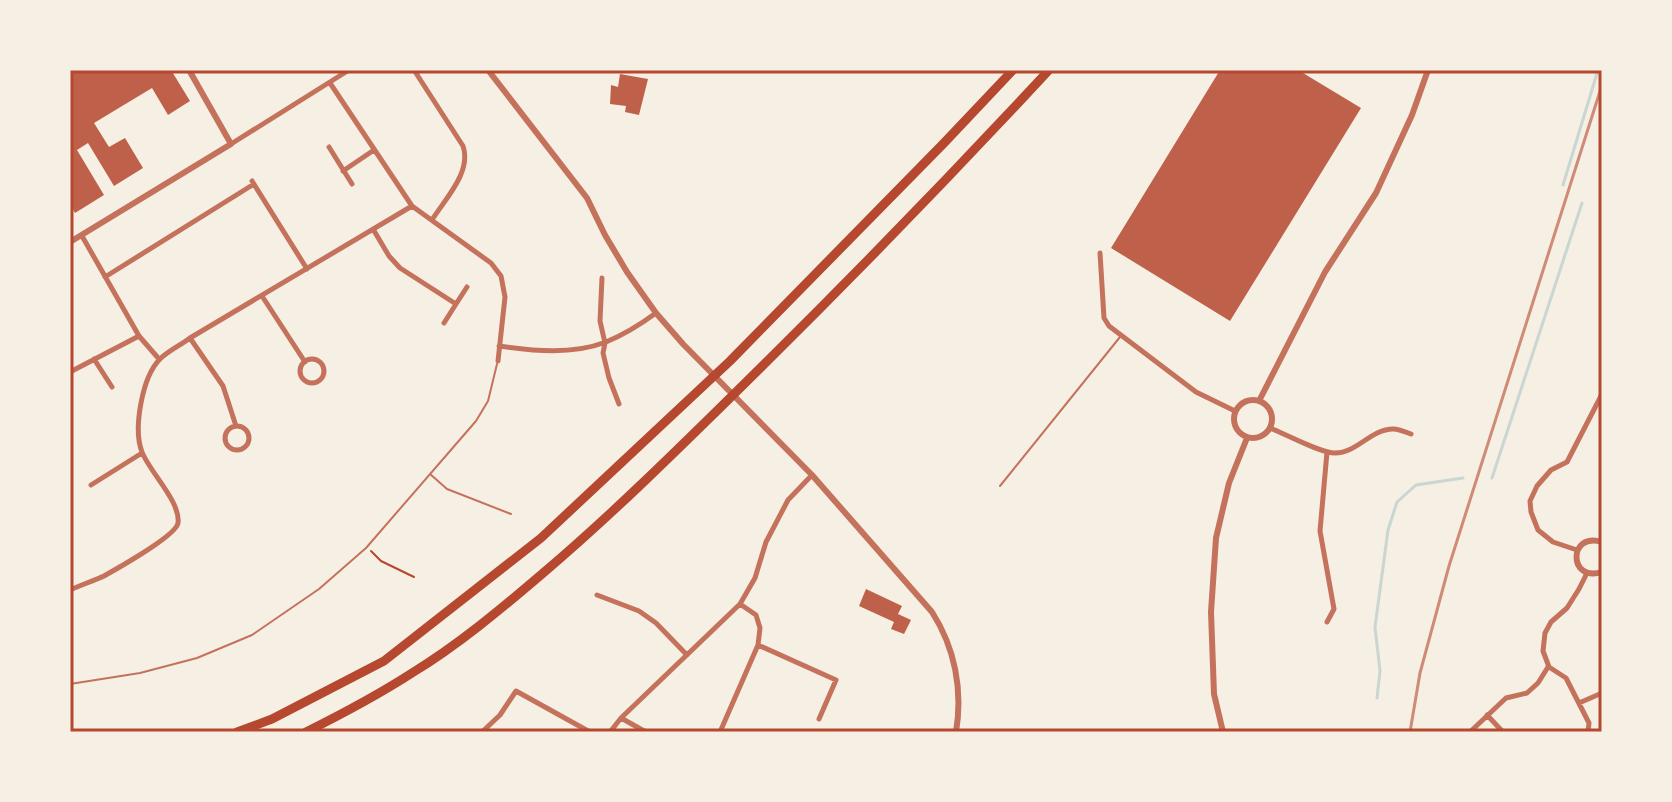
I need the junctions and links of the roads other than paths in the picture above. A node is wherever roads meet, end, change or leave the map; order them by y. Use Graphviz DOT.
graph roads {
  1 [pos="189,70"];
  2 [pos="349,70"];
  3 [pos="414,70"];
  4 [pos="488,70"];
  5 [pos="1013,70"];
  6 [pos="1049,70"];
  7 [pos="1428,70"];
  8 [pos="330,83"];
  9 [pos="231,144"];
  10 [pos="329,147"];
  11 [pos="374,150"];
  12 [pos="343,171"];
  13 [pos="352,184"];
  14 [pos="412,206"];
  15 [pos="432,221"];
  16 [pos="373,229"];
  17 [pos="82,236"];
  18 [pos="70,242"];
  19 [pos="1100,253"];
  20 [pos="307,269"];
  21 [pos="105,277"];
  22 [pos="602,278"];
  23 [pos="467,287"];
  24 [pos="262,296"];
  25 [pos="456,304"];
  26 [pos="656,313"];
  27 [pos="444,323"];
  28 [pos="139,336"];
  29 [pos="1120,337"];
  30 [pos="190,338"];
  31 [pos="605,343"];
  32 [pos="499,346"];
  33 [pos="94,359"];
  34 [pos="159,359"];
  35 [pos="498,361"];
  36 [pos="305,362"];
  37 [pos="70,372"];
  38 [pos="112,387"];
  39 [pos="1602,394"];
  40 [pos="1259,401"];
  41 [pos="619,404"];
  42 [pos="1235,411"];
  43 [pos="236,426"];
  44 [pos="1270,428"];
  45 [pos="1411,434"];
  46 [pos="1247,438"];
  47 [pos="1327,452"];
  48 [pos="142,453"];
  49 [pos="430,474"];
  50 [pos="812,475"];
  51 [pos="91,485"];
  52 [pos="1000,486"];
  53 [pos="511,514"];
  54 [pos="1602,541"];
  55 [pos="1577,550"];
  56 [pos="1602,572"];
  57 [pos="1587,573"];
  58 [pos="70,590"];
  59 [pos="597,595"];
  60 [pos="740,604"];
  61 [pos="1327,622"];
  62 [pos="758,645"];
  63 [pos="687,655"];
  64 [pos="1549,667"];
  65 [pos="70,684"];
  66 [pos="1602,693"];
  67 [pos="1579,703"];
  68 [pos="1487,715"];
  69 [pos="621,718"];
  70 [pos="819,719"];
  71 [pos="1471,731"];
  72 [pos="237,732"];
  73 [pos="306,732"];
  74 [pos="482,732"];
  75 [pos="590,732"];
  76 [pos="610,732"];
  77 [pos="646,732"];
  78 [pos="720,732"];
  79 [pos="956,732"];
  80 [pos="1223,732"];
  81 [pos="1503,732"];
  82 [pos="1588,732"];
  1 -- 9 [label="street"];
  2 -- 8 [label="street"];
  3 -- 15 [label="street"];
  4 -- 26 [label="street"];
  5 -- 72 [label="highway"];
  6 -- 73 [label="highway"];
  7 -- 40 [label="street"];
  8 -- 9 [label="street"];
  8 -- 11 [label="street"];
  9 -- 17 [label="street"];
  10 -- 12 [label="street"];
  11 -- 12 [label="street"];
  11 -- 14 [label="street"];
  12 -- 13 [label="street"];
  14 -- 15 [label="street"];
  14 -- 16 [label="street"];
  15 -- 32 [label="street"];
  16 -- 20 [label="street"];
  16 -- 25 [label="street"];
  17 -- 18 [label="street"];
  17 -- 21 [label="street"];
  19 -- 29 [label="street"];
  20 -- 21 [label="street"];
  20 -- 24 [label="street"];
  21 -- 28 [label="street"];
  22 -- 31 [label="street"];
  23 -- 25 [label="street"];
  24 -- 30 [label="street"];
  24 -- 36 [label="street"];
  25 -- 27 [label="street"];
  26 -- 31 [label="street"];
  26 -- 50 [label="street"];
  28 -- 33 [label="street"];
  28 -- 34 [label="street"];
  29 -- 42 [label="street"];
  29 -- 52 [label="lane"];
  30 -- 34 [label="street"];
  30 -- 43 [label="street"];
  31 -- 32 [label="street"];
  31 -- 41 [label="street"];
  32 -- 35 [label="street"];
  33 -- 37 [label="street"];
  33 -- 38 [label="street"];
  34 -- 48 [label="street"];
  35 -- 49 [label="lane"];
  36 -- 36 [label="street"];
  39 -- 55 [label="street"];
  40 -- 42 [label="street"];
  40 -- 44 [label="street"];
  42 -- 46 [label="street"];
  43 -- 43 [label="street"];
  44 -- 46 [label="street"];
  44 -- 47 [label="street"];
  45 -- 47 [label="street"];
  46 -- 80 [label="street"];
  47 -- 61 [label="street"];
  48 -- 51 [label="street"];
  48 -- 58 [label="street"];
  49 -- 53 [label="lane"];
  49 -- 65 [label="lane"];
  50 -- 60 [label="street"];
  50 -- 79 [label="street"];
  54 -- 55 [label="street"];
  55 -- 57 [label="street"];
  56 -- 57 [label="street"];
  57 -- 64 [label="street"];
  59 -- 63 [label="street"];
  60 -- 62 [label="street"];
  60 -- 63 [label="street"];
  62 -- 70 [label="street"];
  62 -- 78 [label="street"];
  63 -- 69 [label="street"];
  64 -- 67 [label="street"];
  64 -- 68 [label="street"];
  66 -- 67 [label="street"];
  67 -- 82 [label="street"];
  68 -- 71 [label="street"];
  68 -- 81 [label="street"];
  69 -- 76 [label="street"];
  69 -- 77 [label="street"];
  74 -- 75 [label="street"];
}
